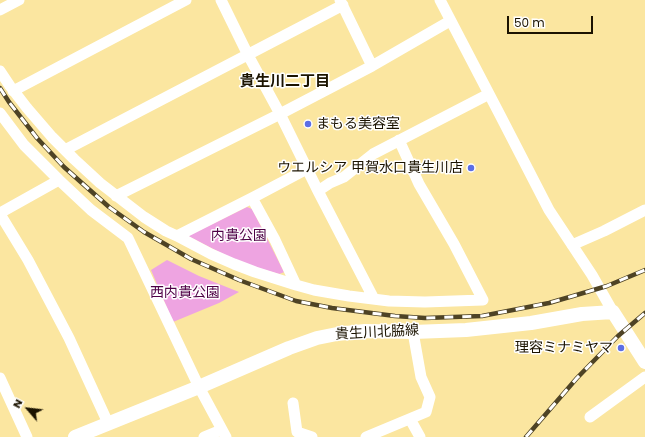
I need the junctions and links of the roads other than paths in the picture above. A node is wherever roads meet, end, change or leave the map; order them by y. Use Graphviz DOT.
graph roads {
  1 [pos="19,0"];
  2 [pos="186,0"];
  3 [pos="222,0"];
  4 [pos="440,0"];
  5 [pos="341,3"];
  6 [pos="0,10"];
  7 [pos="450,21"];
  8 [pos="248,54"];
  9 [pos="372,66"];
  10 [pos="0,71"];
  11 [pos="14,90"];
  12 [pos="489,94"];
  13 [pos="0,113"];
  14 [pos="280,114"];
  15 [pos="399,140"];
  16 [pos="65,150"];
  17 [pos="307,169"];
  18 [pos="60,180"];
  19 [pos="318,191"];
  20 [pos="116,196"];
  21 [pos="252,198"];
  22 [pos="645,210"];
  23 [pos="0,213"];
  24 [pos="177,236"];
  25 [pos="572,245"];
  26 [pos="296,285"];
  27 [pos="374,299"];
  28 [pos="613,312"];
  29 [pos="413,332"];
  30 [pos="645,362"];
  31 [pos="645,376"];
  32 [pos="0,378"];
  33 [pos="199,387"];
  34 [pos="293,403"];
  35 [pos="590,417"];
  36 [pos="410,418"];
  37 [pos="108,423"];
  38 [pos="224,433"];
  39 [pos="27,437"];
  40 [pos="75,437"];
  41 [pos="204,437"];
  42 [pos="312,437"];
  43 [pos="366,437"];
  44 [pos="420,437"];
  1 -- 6 [label="street"];
  2 -- 11 [label="street"];
  3 -- 8 [label="street"];
  4 -- 7 [label="street"];
  5 -- 8 [label="street"];
  5 -- 9 [label="street"];
  7 -- 9 [label="street"];
  7 -- 12 [label="street"];
  8 -- 14 [label="street"];
  8 -- 16 [label="street"];
  9 -- 14 [label="street"];
  10 -- 11 [label="street"];
  11 -- 16 [label="street"];
  12 -- 15 [label="street"];
  12 -- 25 [label="street"];
  13 -- 18 [label="street"];
  14 -- 17 [label="street"];
  14 -- 20 [label="street"];
  15 -- 19 [label="street"];
  15 -- 27 [label="street"];
  16 -- 20 [label="street"];
  17 -- 19 [label="street"];
  17 -- 21 [label="street"];
  18 -- 23 [label="street"];
  18 -- 33 [label="street"];
  19 -- 27 [label="street"];
  20 -- 24 [label="street"];
  21 -- 24 [label="street"];
  21 -- 26 [label="street"];
  22 -- 25 [label="street"];
  23 -- 37 [label="street"];
  24 -- 26 [label="street"];
  25 -- 28 [label="street"];
  26 -- 27 [label="street"];
  28 -- 29 [label="main road, 貴生川北脇線"];
  28 -- 30 [label="main road"];
  29 -- 33 [label="main road, 貴生川北脇線"];
  29 -- 36 [label="street"];
  31 -- 35 [label="street"];
  32 -- 39 [label="street"];
  33 -- 37 [label="main road, 貴生川北脇線"];
  33 -- 38 [label="street"];
  34 -- 42 [label="street"];
  36 -- 43 [label="street"];
  36 -- 44 [label="street"];
  37 -- 40 [label="main road, 貴生川北脇線"];
  38 -- 41 [label="street"];
}
